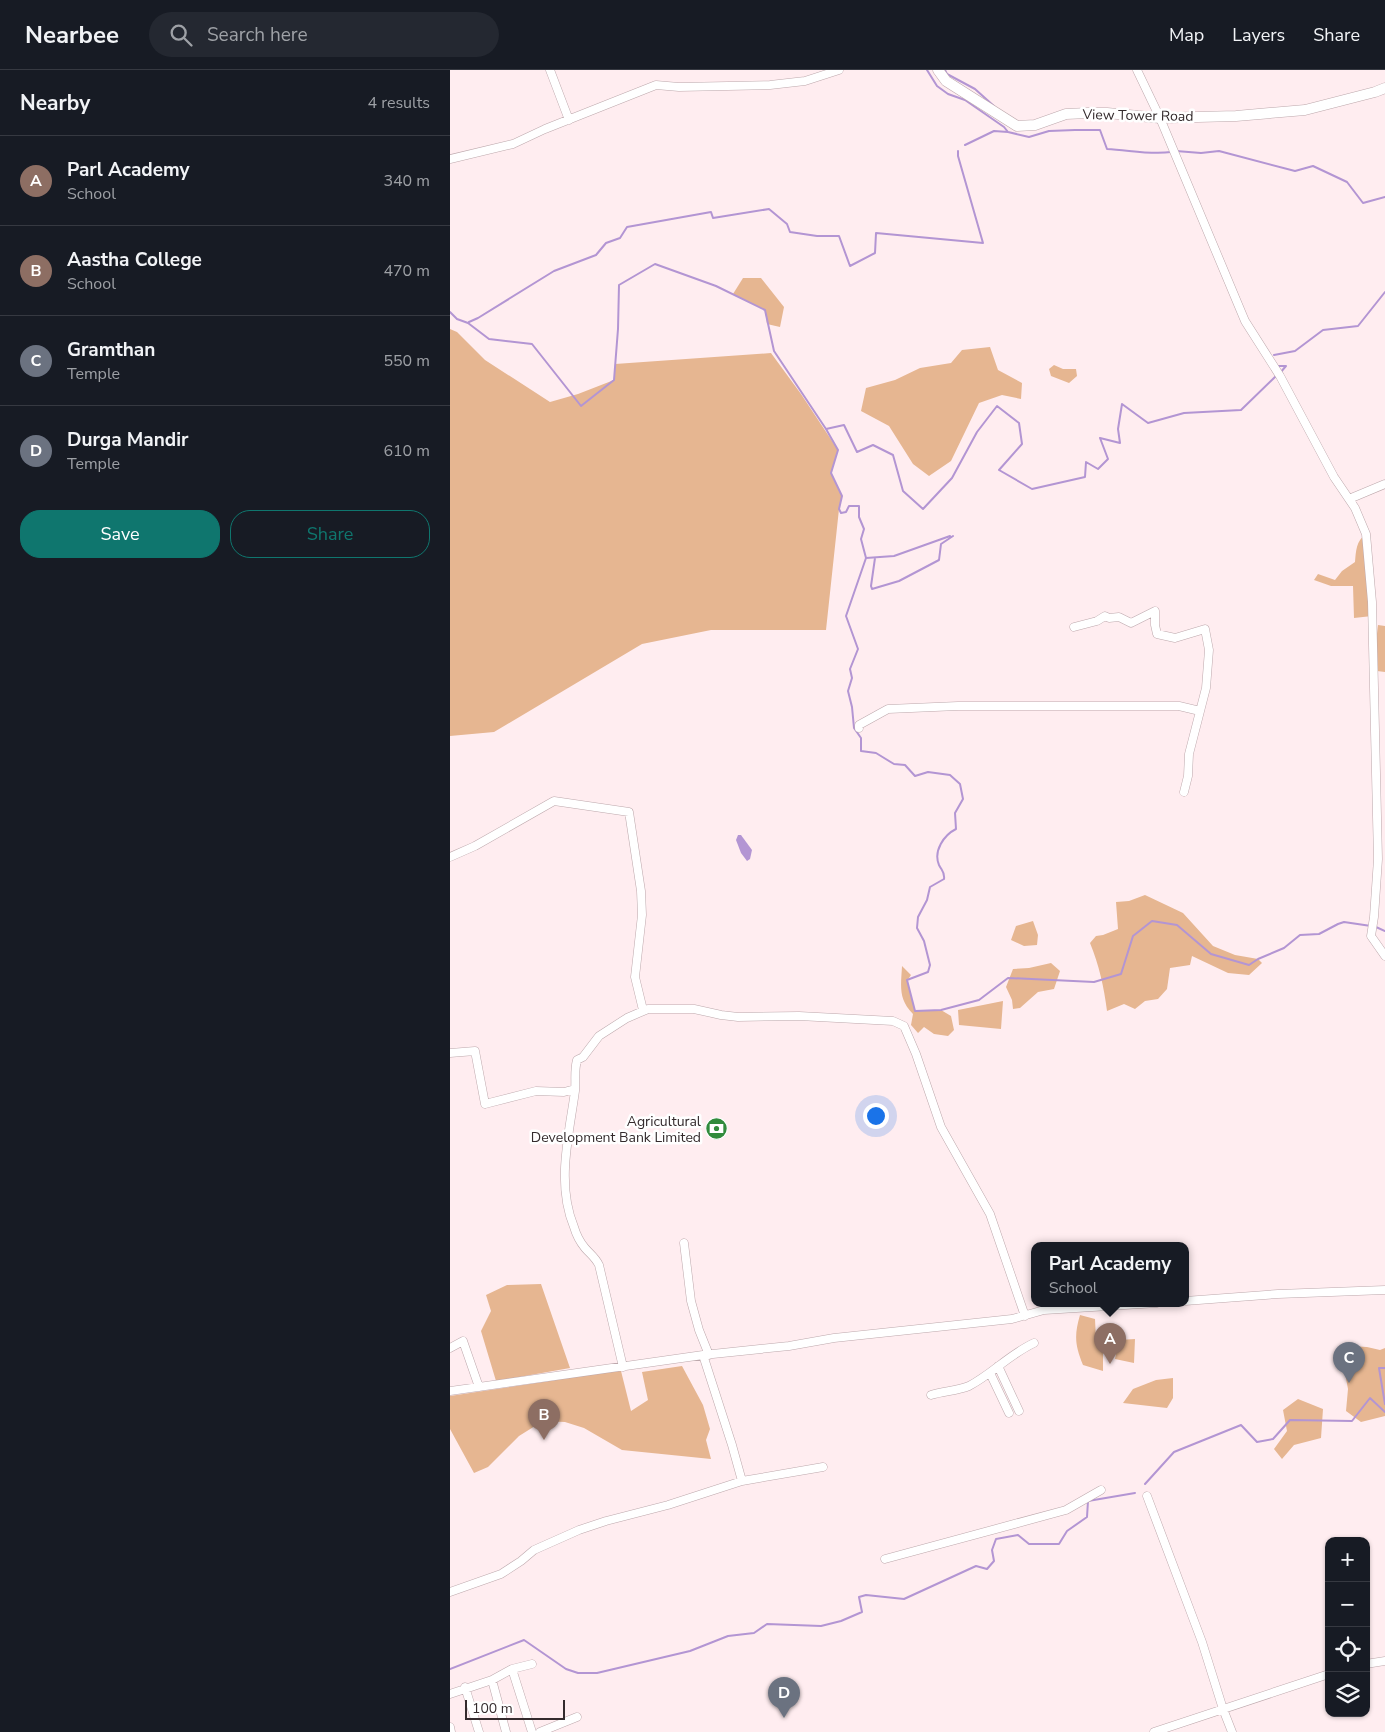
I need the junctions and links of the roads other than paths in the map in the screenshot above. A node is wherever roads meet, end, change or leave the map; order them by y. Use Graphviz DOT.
graph roads {
  1 [pos="550,70"];
  2 [pos="839,70"];
  3 [pos="938,70"];
  4 [pos="1137,70"];
  5 [pos="1385,88"];
  6 [pos="1160,118"];
  7 [pos="569,120"];
  8 [pos="450,159"];
  9 [pos="1385,484"];
  10 [pos="1349,499"];
  11 [pos="1074,627"];
  12 [pos="1200,711"];
  13 [pos="859,728"];
  14 [pos="1184,792"];
  15 [pos="450,857"];
  16 [pos="1381,858"];
  17 [pos="1385,956"];
  18 [pos="643,1010"];
  19 [pos="450,1053"];
  20 [pos="575,1089"];
  21 [pos="684,1243"];
  22 [pos="1385,1290"];
  23 [pos="1189,1301"];
  24 [pos="1092,1307"];
  25 [pos="1025,1316"];
  26 [pos="1034,1343"];
  27 [pos="450,1348"];
  28 [pos="706,1355"];
  29 [pos="998,1366"];
  30 [pos="622,1367"];
  31 [pos="990,1373"];
  32 [pos="479,1387"];
  33 [pos="450,1392"];
  34 [pos="931,1394"];
  35 [pos="1019,1411"];
  36 [pos="1009,1413"];
  37 [pos="823,1467"];
  38 [pos="742,1481"];
  39 [pos="1101,1490"];
  40 [pos="1147,1496"];
  41 [pos="885,1560"];
  42 [pos="450,1592"];
  43 [pos="1385,1661"];
  44 [pos="1370,1663"];
  45 [pos="532,1664"];
  46 [pos="512,1669"];
  47 [pos="1325,1675"];
  48 [pos="492,1680"];
  49 [pos="465,1688"];
  50 [pos="450,1694"];
  51 [pos="1223,1709"];
  52 [pos="577,1717"];
  53 [pos="450,1727"];
  54 [pos="451,1732"];
  55 [pos="479,1732"];
  56 [pos="506,1732"];
  57 [pos="532,1732"];
  58 [pos="540,1732"];
  59 [pos="1154,1732"];
  60 [pos="1232,1732"];
  1 -- 7 [label="street"];
  2 -- 7 [label="street"];
  3 -- 6 [label="street, View Tower Road"];
  4 -- 6 [label="street"];
  5 -- 6 [label="street, View Tower Road"];
  6 -- 10 [label="street"];
  7 -- 8 [label="street"];
  9 -- 10 [label="street"];
  10 -- 16 [label="street"];
  11 -- 12 [label="street"];
  12 -- 13 [label="street"];
  12 -- 14 [label="street"];
  15 -- 18 [label="street"];
  16 -- 17 [label="street"];
  18 -- 20 [label="street"];
  18 -- 25 [label="street"];
  19 -- 20 [label="street"];
  20 -- 30 [label="street"];
  21 -- 28 [label="street"];
  22 -- 23 [label="street"];
  24 -- 25 [label="street"];
  25 -- 28 [label="street"];
  26 -- 29 [label="street"];
  27 -- 32 [label="street"];
  28 -- 30 [label="street"];
  28 -- 38 [label="street"];
  29 -- 31 [label="street"];
  29 -- 35 [label="street"];
  30 -- 32 [label="street"];
  31 -- 34 [label="street"];
  31 -- 36 [label="street"];
  32 -- 33 [label="street"];
  37 -- 38 [label="street"];
  38 -- 42 [label="street"];
  39 -- 41 [label="street"];
  40 -- 51 [label="street"];
  43 -- 44 [label="street"];
  45 -- 46 [label="street"];
  46 -- 48 [label="street"];
  46 -- 57 [label="street"];
  47 -- 51 [label="street"];
  48 -- 49 [label="street"];
  48 -- 56 [label="street"];
  49 -- 50 [label="street"];
  49 -- 55 [label="street"];
  51 -- 59 [label="street"];
  51 -- 60 [label="street"];
  52 -- 58 [label="street"];
  53 -- 54 [label="street"];
}
